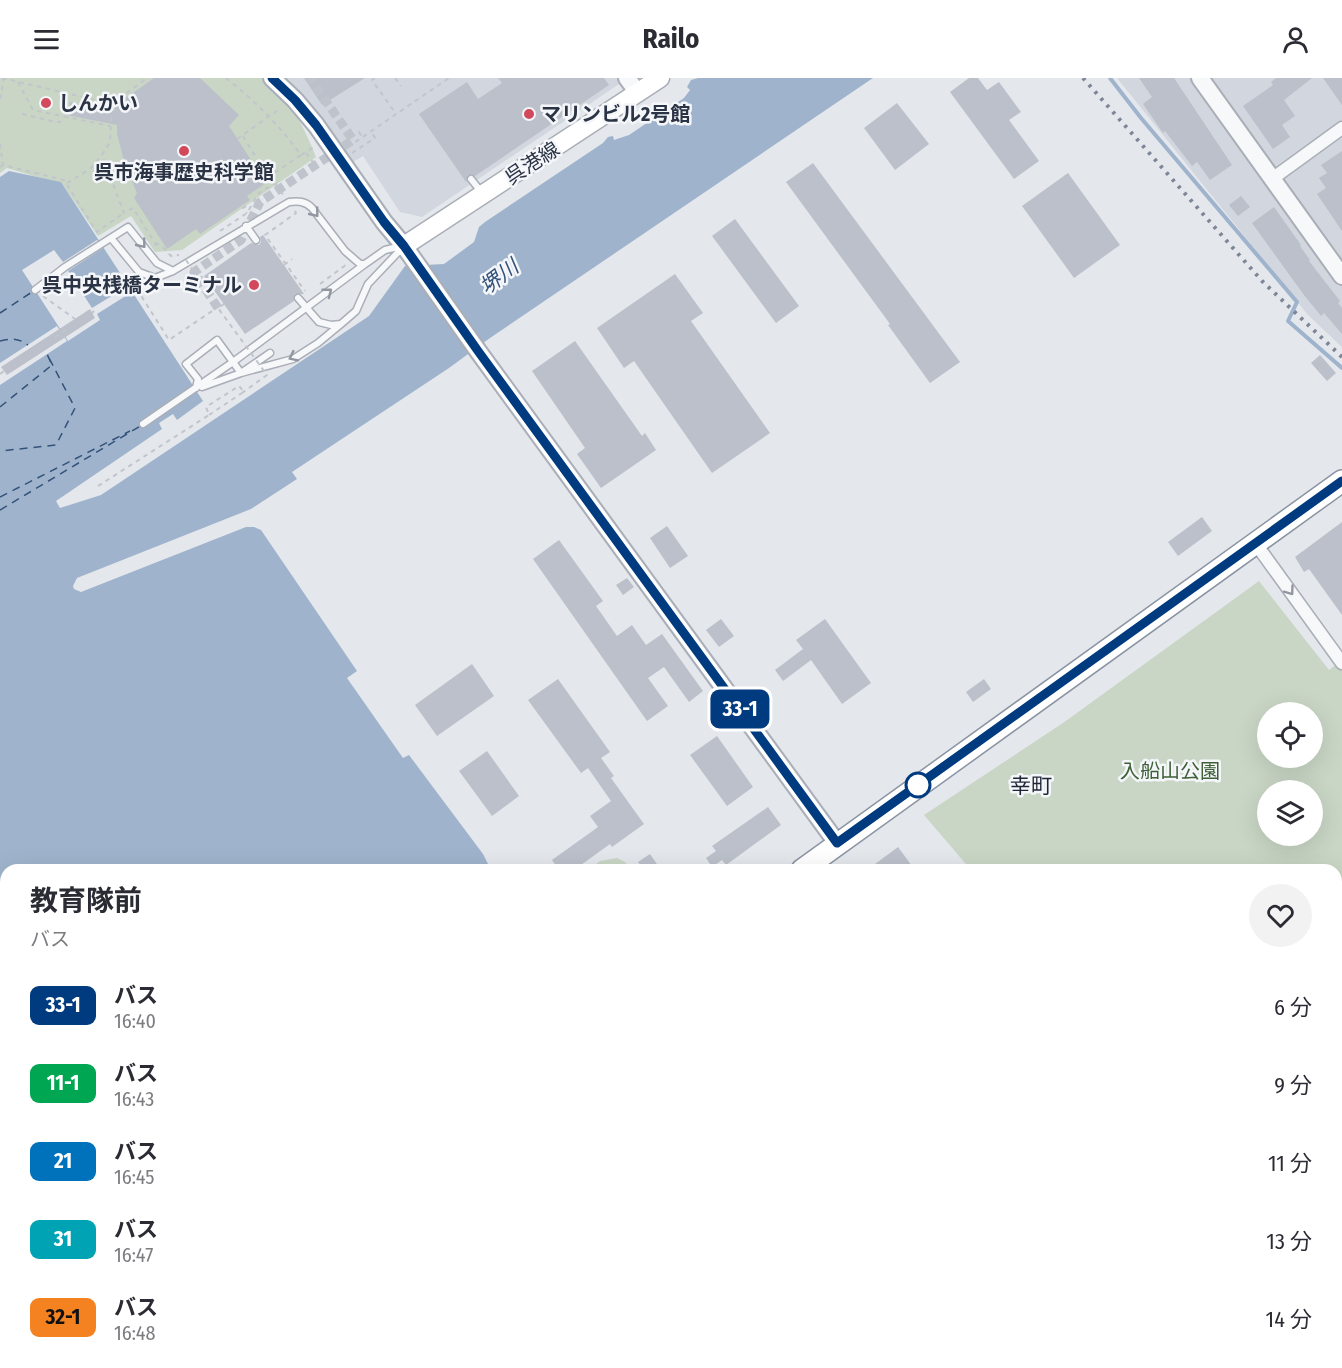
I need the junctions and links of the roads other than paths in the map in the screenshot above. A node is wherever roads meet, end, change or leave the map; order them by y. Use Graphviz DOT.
graph roads {
  1 [pos="272,78"];
  2 [pos="627,78"];
  3 [pos="660,78"];
  4 [pos="1200,78"];
  5 [pos="638,93"];
  6 [pos="1342,128"];
  7 [pos="471,179"];
  8 [pos="1272,179"];
  9 [pos="483,195"];
  10 [pos="246,226"];
  11 [pos="111,237"];
  12 [pos="256,240"];
  13 [pos="404,246"];
  14 [pos="365,264"];
  15 [pos="173,271"];
  16 [pos="1342,276"];
  17 [pos="35,290"];
  18 [pos="298,298"];
  19 [pos="306,309"];
  20 [pos="319,322"];
  21 [pos="310,323"];
  22 [pos="341,324"];
  23 [pos="270,353"];
  24 [pos="233,362"];
  25 [pos="241,373"];
  26 [pos="196,389"];
  27 [pos="143,424"];
  28 [pos="1342,481"];
  29 [pos="1256,544"];
  30 [pos="1342,663"];
  31 [pos="837,843"];
  32 [pos="810,864"];
  1 -- 13 [label="street"];
  2 -- 5 [label="street"];
  3 -- 5 [label="main road, 呉港線"];
  4 -- 8 [label="street"];
  5 -- 9 [label="main road, 呉港線"];
  6 -- 8 [label="street"];
  7 -- 9 [label="lane"];
  8 -- 16 [label="street"];
  9 -- 13 [label="main road, 呉港線"];
  10 -- 12 [label="lane"];
  10 -- 14 [label="lane, one-way"];
  10 -- 15 [label="lane"];
  11 -- 15 [label="lane"];
  11 -- 15 [label="lane, one-way"];
  11 -- 17 [label="lane"];
  13 -- 14 [label="lane"];
  13 -- 22 [label="lane"];
  13 -- 31 [label="street"];
  19 -- 14 [label="lane, one-way"];
  18 -- 19 [label="lane"];
  19 -- 20 [label="lane"];
  19 -- 24 [label="lane"];
  20 -- 21 [label="lane"];
  20 -- 22 [label="lane"];
  22 -- 25 [label="lane, one-way"];
  23 -- 25 [label="lane"];
  24 -- 25 [label="lane"];
  24 -- 26 [label="lane"];
  24 -- 26 [label="lane"];
  25 -- 26 [label="lane"];
  26 -- 27 [label="lane"];
  28 -- 29 [label="highway"];
  29 -- 30 [label="street, one-way"];
  29 -- 31 [label="highway"];
  31 -- 32 [label="highway"];
}
